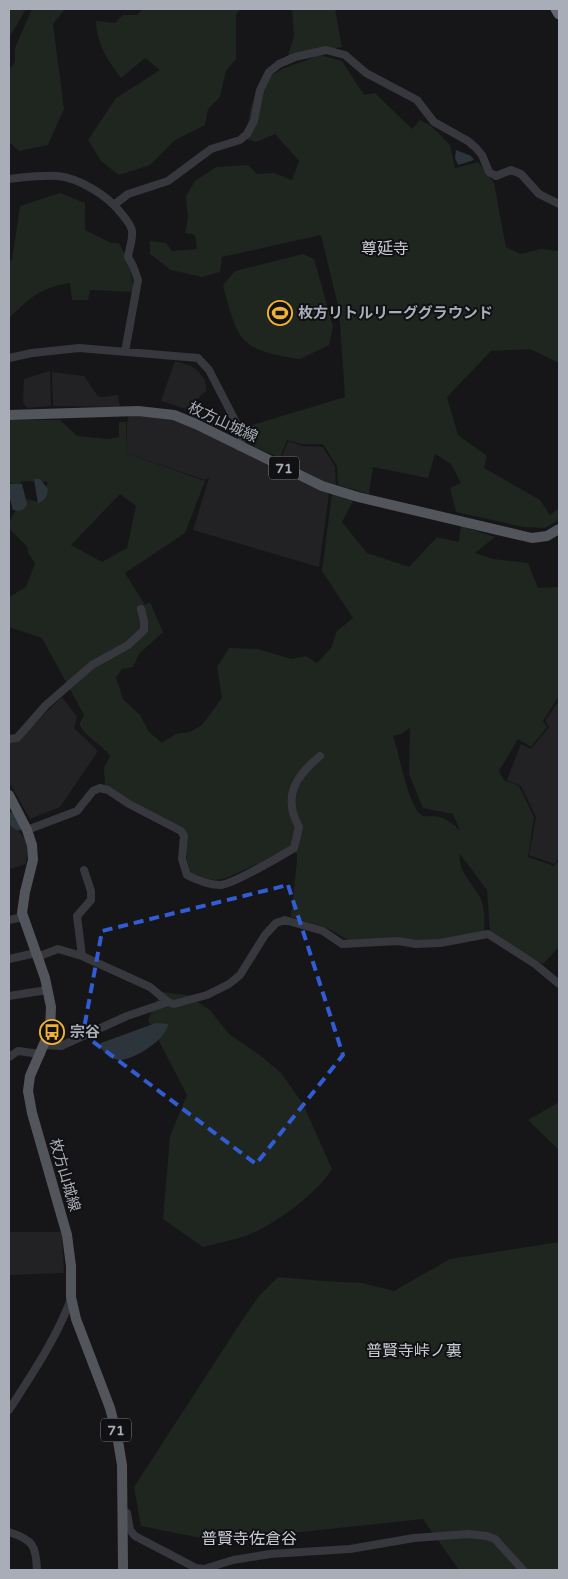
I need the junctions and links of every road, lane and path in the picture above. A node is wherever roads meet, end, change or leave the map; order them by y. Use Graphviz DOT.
graph roads {
  1 [pos="556,9"];
  2 [pos="559,14"];
  3 [pos="9,179"];
  4 [pos="114,204"];
  5 [pos="559,204"];
  6 [pos="126,352"];
  7 [pos="9,358"];
  8 [pos="9,415"];
  9 [pos="240,447"];
  10 [pos="559,529"];
  11 [pos="141,609"];
  12 [pos="9,740"];
  13 [pos="320,756"];
  14 [pos="9,795"];
  15 [pos="27,830"];
  16 [pos="84,870"];
  17 [pos="23,917"];
  18 [pos="9,920"];
  19 [pos="37,955"];
  20 [pos="82,956"];
  21 [pos="9,958"];
  22 [pos="559,984"];
  23 [pos="47,990"];
  24 [pos="9,996"];
  25 [pos="168,1002"];
  26 [pos="42,1049"];
  27 [pos="9,1057"];
  28 [pos="71,1297"];
  29 [pos="9,1410"];
  30 [pos="123,1512"];
  31 [pos="9,1532"];
  32 [pos="37,1570"];
  33 [pos="123,1570"];
  34 [pos="523,1570"];
  1 -- 2 [label="highway"];
  3 -- 4 [label="street"];
  4 -- 5 [label="street"];
  4 -- 6 [label="street"];
  6 -- 7 [label="street"];
  6 -- 9 [label="street"];
  8 -- 9 [label="main road, 枚方山城線 / 71"];
  9 -- 10 [label="main road, 枚方山城線 / 71"];
  11 -- 12 [label="street"];
  13 -- 15 [label="street"];
  14 -- 15 [label="main road, 枚方山城線 / 71"];
  15 -- 17 [label="main road, 枚方山城線 / 71"];
  16 -- 20 [label="street"];
  17 -- 18 [label="street"];
  17 -- 19 [label="main road, 枚方山城線 / 71"];
  19 -- 20 [label="street"];
  19 -- 21 [label="street"];
  19 -- 23 [label="main road, 枚方山城線 / 71"];
  20 -- 25 [label="street"];
  22 -- 25 [label="street"];
  23 -- 24 [label="street"];
  23 -- 26 [label="main road, 枚方山城線 / 71"];
  25 -- 26 [label="street"];
  26 -- 27 [label="street"];
  26 -- 28 [label="main road, 枚方山城線 / 71"];
  28 -- 29 [label="street"];
  28 -- 30 [label="main road, 枚方山城線 / 71"];
  30 -- 33 [label="main road, 枚方山城線 / 71"];
  30 -- 34 [label="street"];
  31 -- 32 [label="street"];
}
